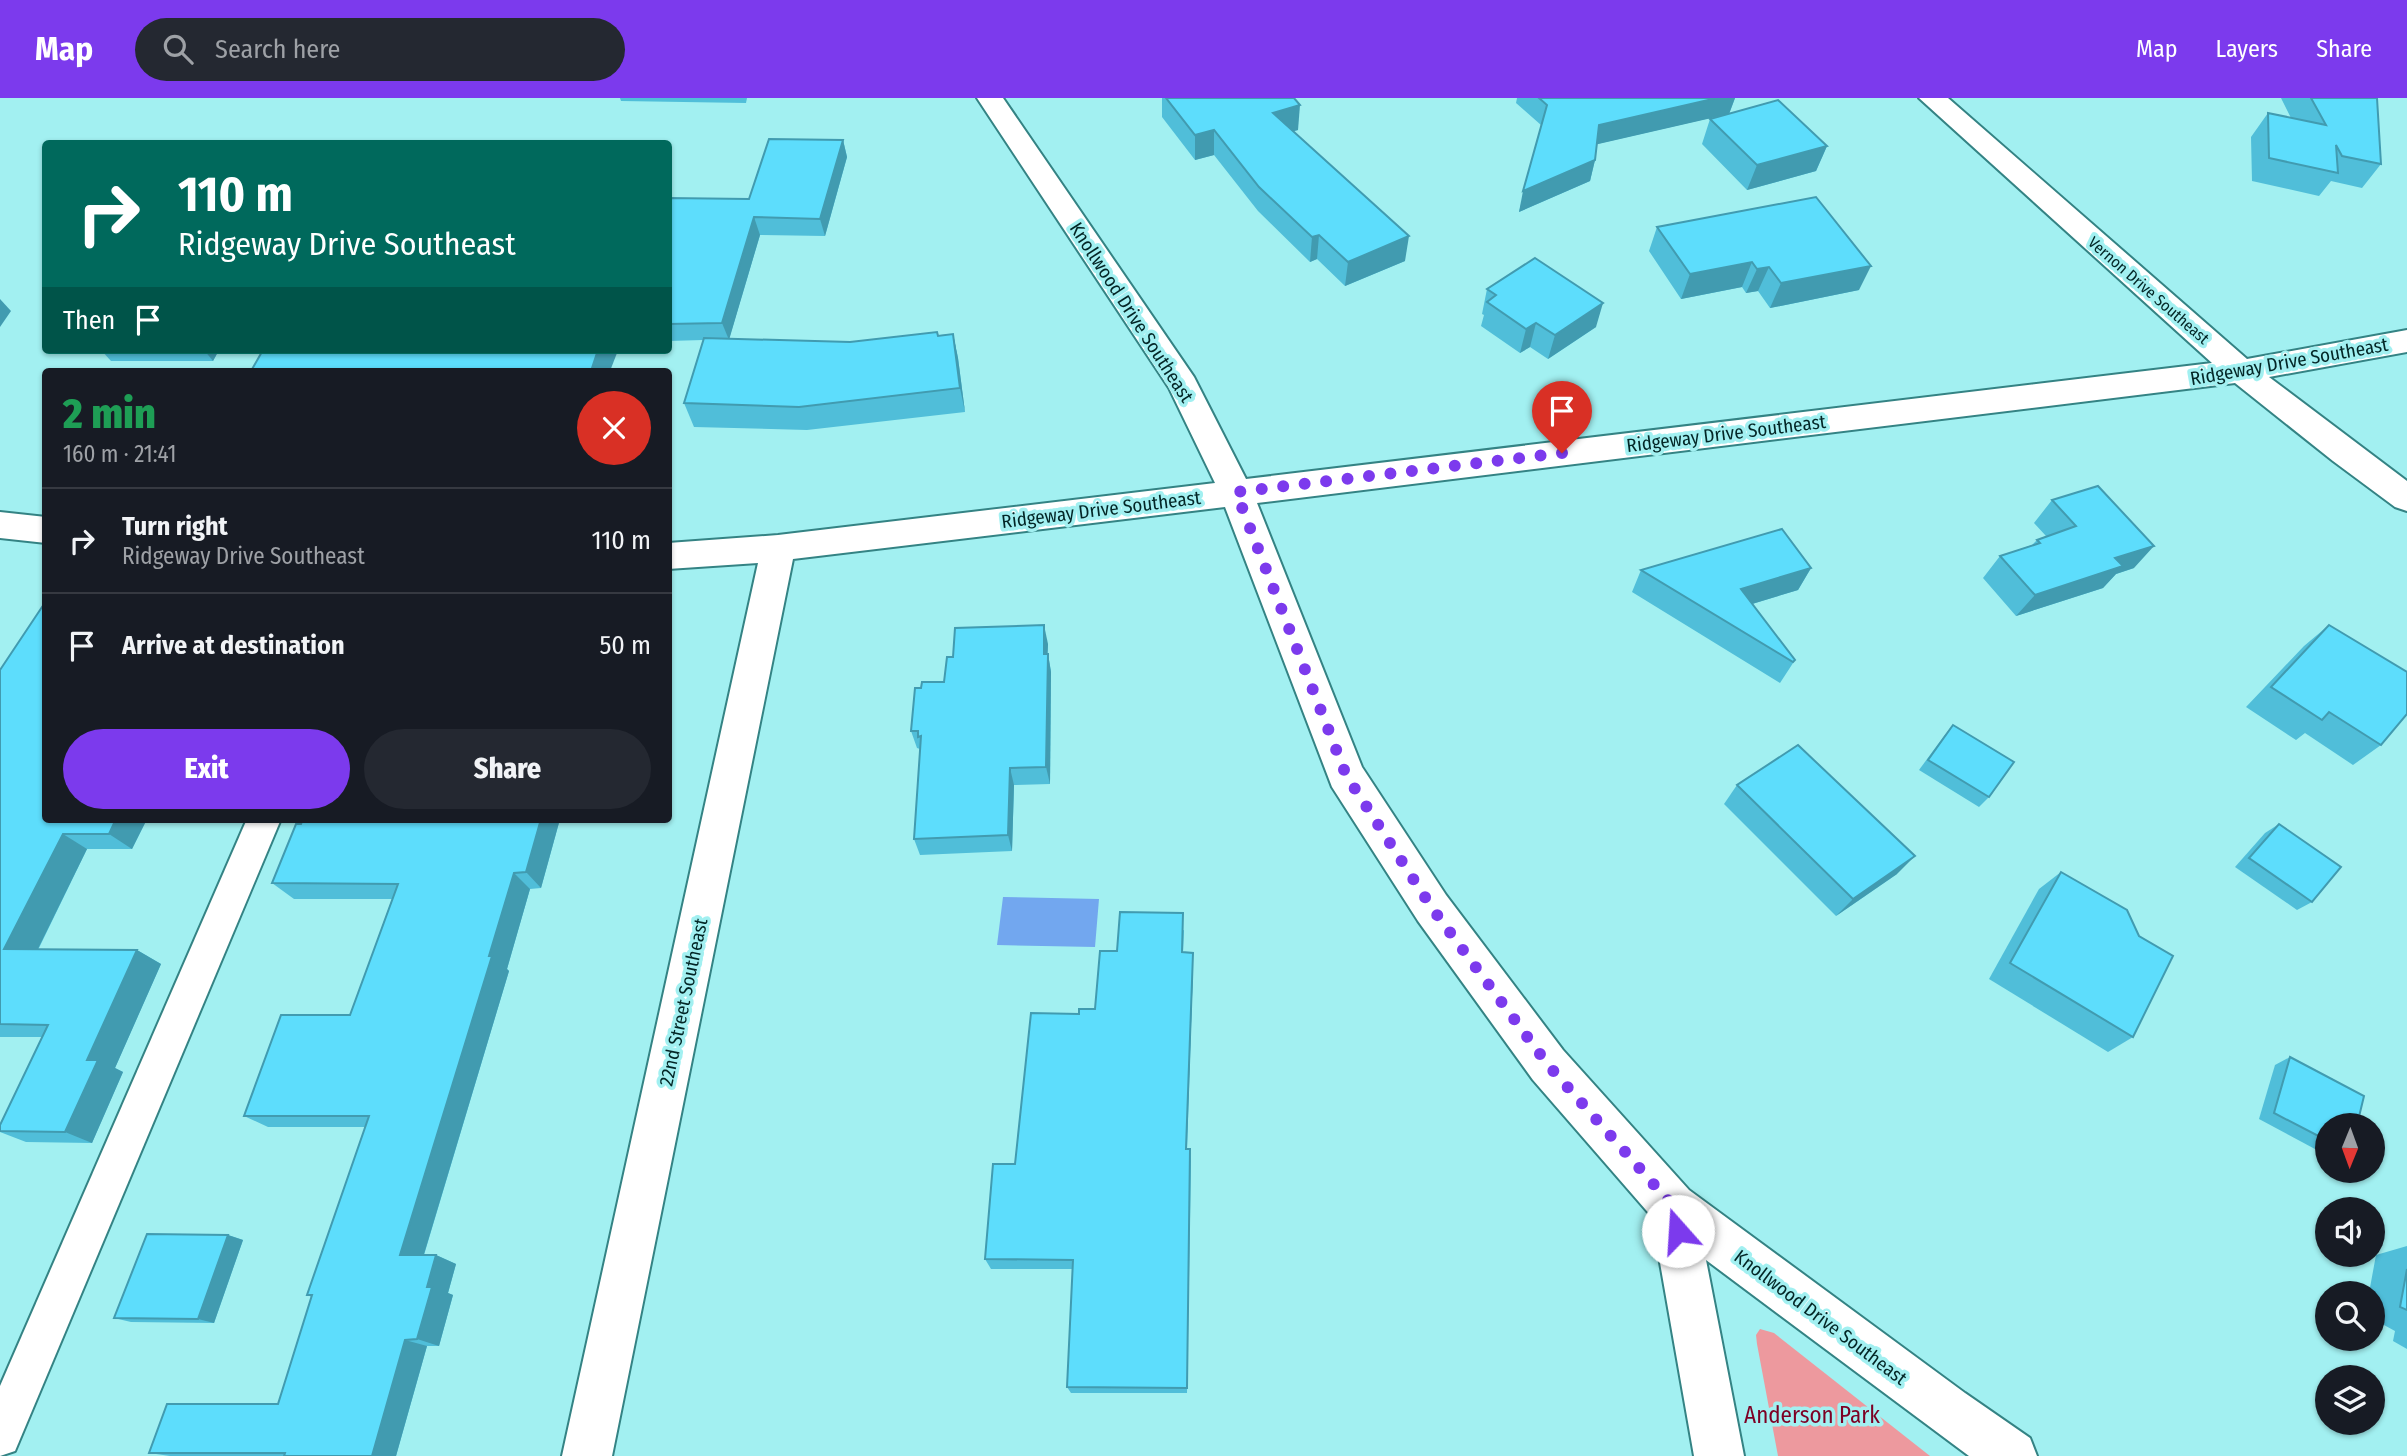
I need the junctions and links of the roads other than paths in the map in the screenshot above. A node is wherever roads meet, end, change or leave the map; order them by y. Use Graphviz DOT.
graph roads {
  1 [pos="989,98"];
  2 [pos="1932,98"];
  3 [pos="2407,341"];
  4 [pos="2241,371"];
  5 [pos="1236,492"];
  6 [pos="2407,498"];
  7 [pos="0,525"];
  8 [pos="42,530"];
  9 [pos="779,548"];
  10 [pos="672,556"];
  11 [pos="262,823"];
  12 [pos="1673,1206"];
  13 [pos="0,1436"];
  14 [pos="587,1456"];
  15 [pos="1719,1456"];
  16 [pos="2012,1456"];
  1 -- 5 [label="street, Knollwood Drive Southeast"];
  2 -- 4 [label="street, Vernon Drive Southeast"];
  3 -- 4 [label="street, Ridgeway Drive Southeast"];
  4 -- 5 [label="street, Ridgeway Drive Southeast"];
  4 -- 6 [label="street, Vernon Drive Southeast"];
  5 -- 9 [label="street, Ridgeway Drive Southeast"];
  5 -- 12 [label="street, Knollwood Drive Southeast"];
  7 -- 8 [label="street"];
  9 -- 10 [label="street, Ridgeway Drive Southeast"];
  9 -- 14 [label="street, 22nd Street Southeast"];
  11 -- 13 [label="lane"];
  12 -- 15 [label="street"];
  12 -- 16 [label="street, Knollwood Drive Southeast"];
}
